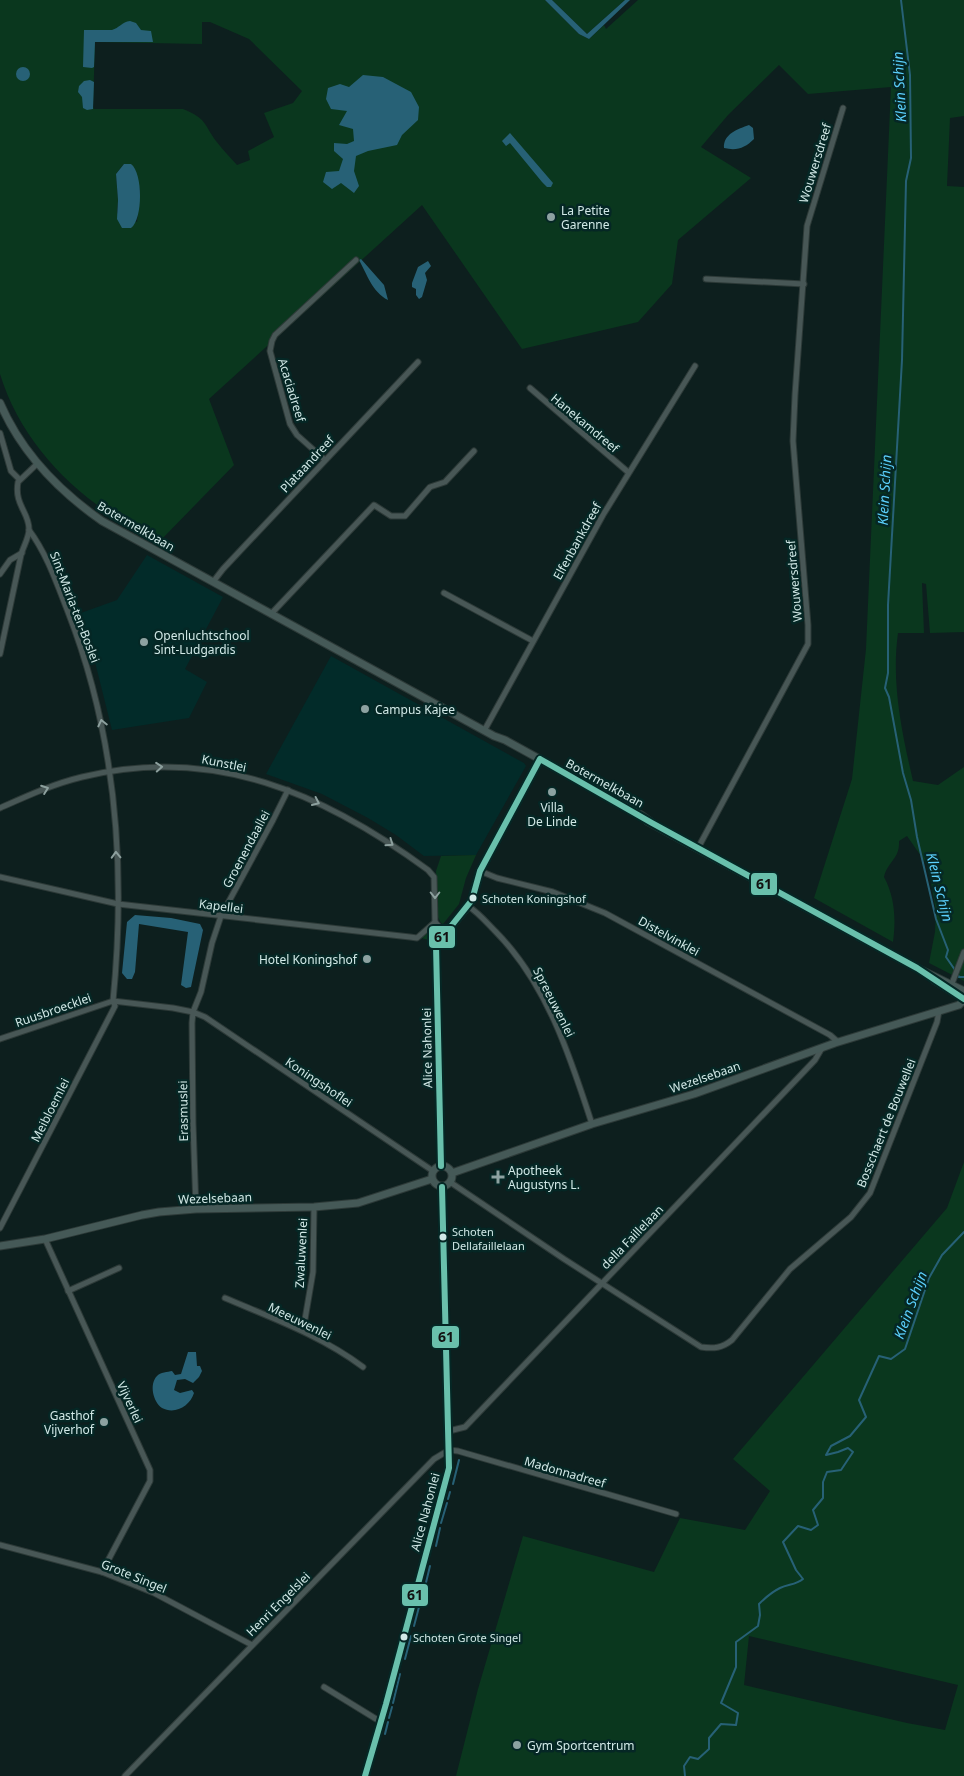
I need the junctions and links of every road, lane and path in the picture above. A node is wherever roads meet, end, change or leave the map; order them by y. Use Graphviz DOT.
graph roads {
  1 [pos="843,108"];
  2 [pos="356,260"];
  3 [pos="706,279"];
  4 [pos="804,284"];
  5 [pos="418,362"];
  6 [pos="695,366"];
  7 [pos="530,388"];
  8 [pos="0,403"];
  9 [pos="0,433"];
  10 [pos="474,451"];
  11 [pos="325,460"];
  12 [pos="38,464"];
  13 [pos="628,472"];
  14 [pos="19,479"];
  15 [pos="29,530"];
  16 [pos="22,554"];
  17 [pos="0,574"];
  18 [pos="213,582"];
  19 [pos="444,593"];
  20 [pos="272,614"];
  21 [pos="533,641"];
  22 [pos="0,654"];
  23 [pos="484,731"];
  24 [pos="539,761"];
  25 [pos="110,771"];
  26 [pos="288,790"];
  27 [pos="0,808"];
  28 [pos="698,848"];
  29 [pos="480,871"];
  30 [pos="0,877"];
  31 [pos="118,904"];
  32 [pos="468,906"];
  33 [pos="221,916"];
  34 [pos="435,922"];
  35 [pos="445,933"];
  36 [pos="964,952"];
  37 [pos="950,987"];
  38 [pos="964,991"];
  39 [pos="964,999"];
  40 [pos="113,1001"];
  41 [pos="193,1012"];
  42 [pos="939,1012"];
  43 [pos="0,1039"];
  44 [pos="838,1042"];
  45 [pos="822,1048"];
  46 [pos="592,1124"];
  47 [pos="441,1166"];
  48 [pos="433,1170"];
  49 [pos="452,1173"];
  50 [pos="432,1180"];
  51 [pos="450,1182"];
  52 [pos="442,1187"];
  53 [pos="314,1207"];
  54 [pos="196,1209"];
  55 [pos="0,1228"];
  56 [pos="45,1239"];
  57 [pos="0,1246"];
  58 [pos="120,1268"];
  59 [pos="601,1283"];
  60 [pos="68,1291"];
  61 [pos="225,1298"];
  62 [pos="303,1331"];
  63 [pos="363,1367"];
  64 [pos="449,1431"];
  65 [pos="449,1450"];
  66 [pos="676,1514"];
  67 [pos="0,1545"];
  68 [pos="102,1572"];
  69 [pos="252,1645"];
  70 [pos="324,1687"];
  71 [pos="381,1722"];
  72 [pos="125,1776"];
  73 [pos="365,1776"];
  1 -- 4 [label="street, Wouwersdreef"];
  2 -- 11 [label="street, Acaciadreef"];
  3 -- 4 [label="street"];
  4 -- 28 [label="street, Wouwersdreef"];
  5 -- 11 [label="street, Plataandreef"];
  6 -- 13 [label="street, Elfenbankdreef"];
  7 -- 13 [label="street, Hanekamdreef"];
  8 -- 12 [label="street, Botermelkbaan"];
  9 -- 14 [label="street"];
  10 -- 20 [label="street"];
  11 -- 18 [label="street, Plataandreef"];
  12 -- 14 [label="street"];
  12 -- 18 [label="street, Botermelkbaan"];
  13 -- 21 [label="street, Elfenbankdreef"];
  14 -- 15 [label="street, Sint-Maria-ten-Boslei"];
  15 -- 16 [label="street"];
  25 -- 15 [label="street, Sint-Maria-ten-Boslei, one-way"];
  16 -- 17 [label="street"];
  16 -- 22 [label="street"];
  18 -- 20 [label="street, Botermelkbaan"];
  19 -- 21 [label="street"];
  20 -- 23 [label="street, Botermelkbaan"];
  21 -- 23 [label="street, Elfenbankdreef"];
  23 -- 24 [label="street, Botermelkbaan"];
  24 -- 28 [label="street, Botermelkbaan"];
  24 -- 29 [label="street, Alice Nahonlei"];
  25 -- 26 [label="street, Kunstlei, one-way"];
  27 -- 25 [label="street, Kunstlei, one-way"];
  31 -- 25 [label="street, Sint-Maria-ten-Boslei, one-way"];
  26 -- 33 [label="street, Groenendaallei"];
  26 -- 34 [label="street, Kunstlei, one-way"];
  28 -- 37 [label="street, Botermelkbaan"];
  29 -- 32 [label="street, Alice Nahonlei"];
  29 -- 44 [label="street, Distelvinklei"];
  30 -- 31 [label="street, Kapellei"];
  31 -- 33 [label="street, Kapellei"];
  31 -- 40 [label="street, Meibloemlei"];
  32 -- 35 [label="street, Alice Nahonlei"];
  32 -- 46 [label="street, Spreeuwenlei"];
  33 -- 34 [label="street, Kapellei"];
  33 -- 41 [label="street, Groenendaallei"];
  34 -- 35 [label="street"];
  35 -- 47 [label="street, Alice Nahonlei"];
  36 -- 37 [label="street"];
  37 -- 38 [label="street, Botermelkbaan"];
  37 -- 39 [label="street, Botermelkbaan"];
  39 -- 42 [label="street, Wezelsebaan"];
  40 -- 41 [label="street, Koningshoflei"];
  40 -- 43 [label="street, Ruusbroecklei"];
  40 -- 55 [label="street, Meibloemlei"];
  41 -- 48 [label="street, Koningshoflei"];
  41 -- 54 [label="street, Erasmuslei"];
  42 -- 44 [label="street, Wezelsebaan"];
  42 -- 59 [label="street, Bosschaert de Bouwellei"];
  44 -- 45 [label="street, Wezelsebaan"];
  45 -- 46 [label="street, Wezelsebaan"];
  45 -- 59 [label="street, della Faillelaan"];
  46 -- 49 [label="street, Wezelsebaan"];
  47 -- 48 [label="street"];
  47 -- 49 [label="street"];
  48 -- 50 [label="street"];
  49 -- 51 [label="street"];
  50 -- 52 [label="street"];
  50 -- 53 [label="street, Wezelsebaan"];
  51 -- 52 [label="street"];
  51 -- 59 [label="street"];
  52 -- 64 [label="street, Alice Nahonlei"];
  53 -- 54 [label="street, Wezelsebaan"];
  53 -- 62 [label="street, Zwaluwenlei"];
  54 -- 56 [label="street, Wezelsebaan"];
  56 -- 57 [label="street, Wezelsebaan"];
  56 -- 60 [label="street, Vijverlei"];
  58 -- 60 [label="street"];
  59 -- 64 [label="street, della Faillelaan"];
  60 -- 68 [label="street, Vijverlei"];
  61 -- 62 [label="street, Meeuwenlei"];
  62 -- 63 [label="street, Meeuwenlei"];
  64 -- 65 [label="street, Alice Nahonlei"];
  65 -- 66 [label="street, Madonnadreef"];
  65 -- 69 [label="street, Henri Engelslei"];
  65 -- 71 [label="street, Alice Nahonlei"];
  67 -- 68 [label="street, Grote Singel"];
  68 -- 69 [label="street, Grote Singel"];
  69 -- 72 [label="street, Henri Engelslei"];
  70 -- 71 [label="street"];
  71 -- 73 [label="street, Alice Nahonlei"];
}
